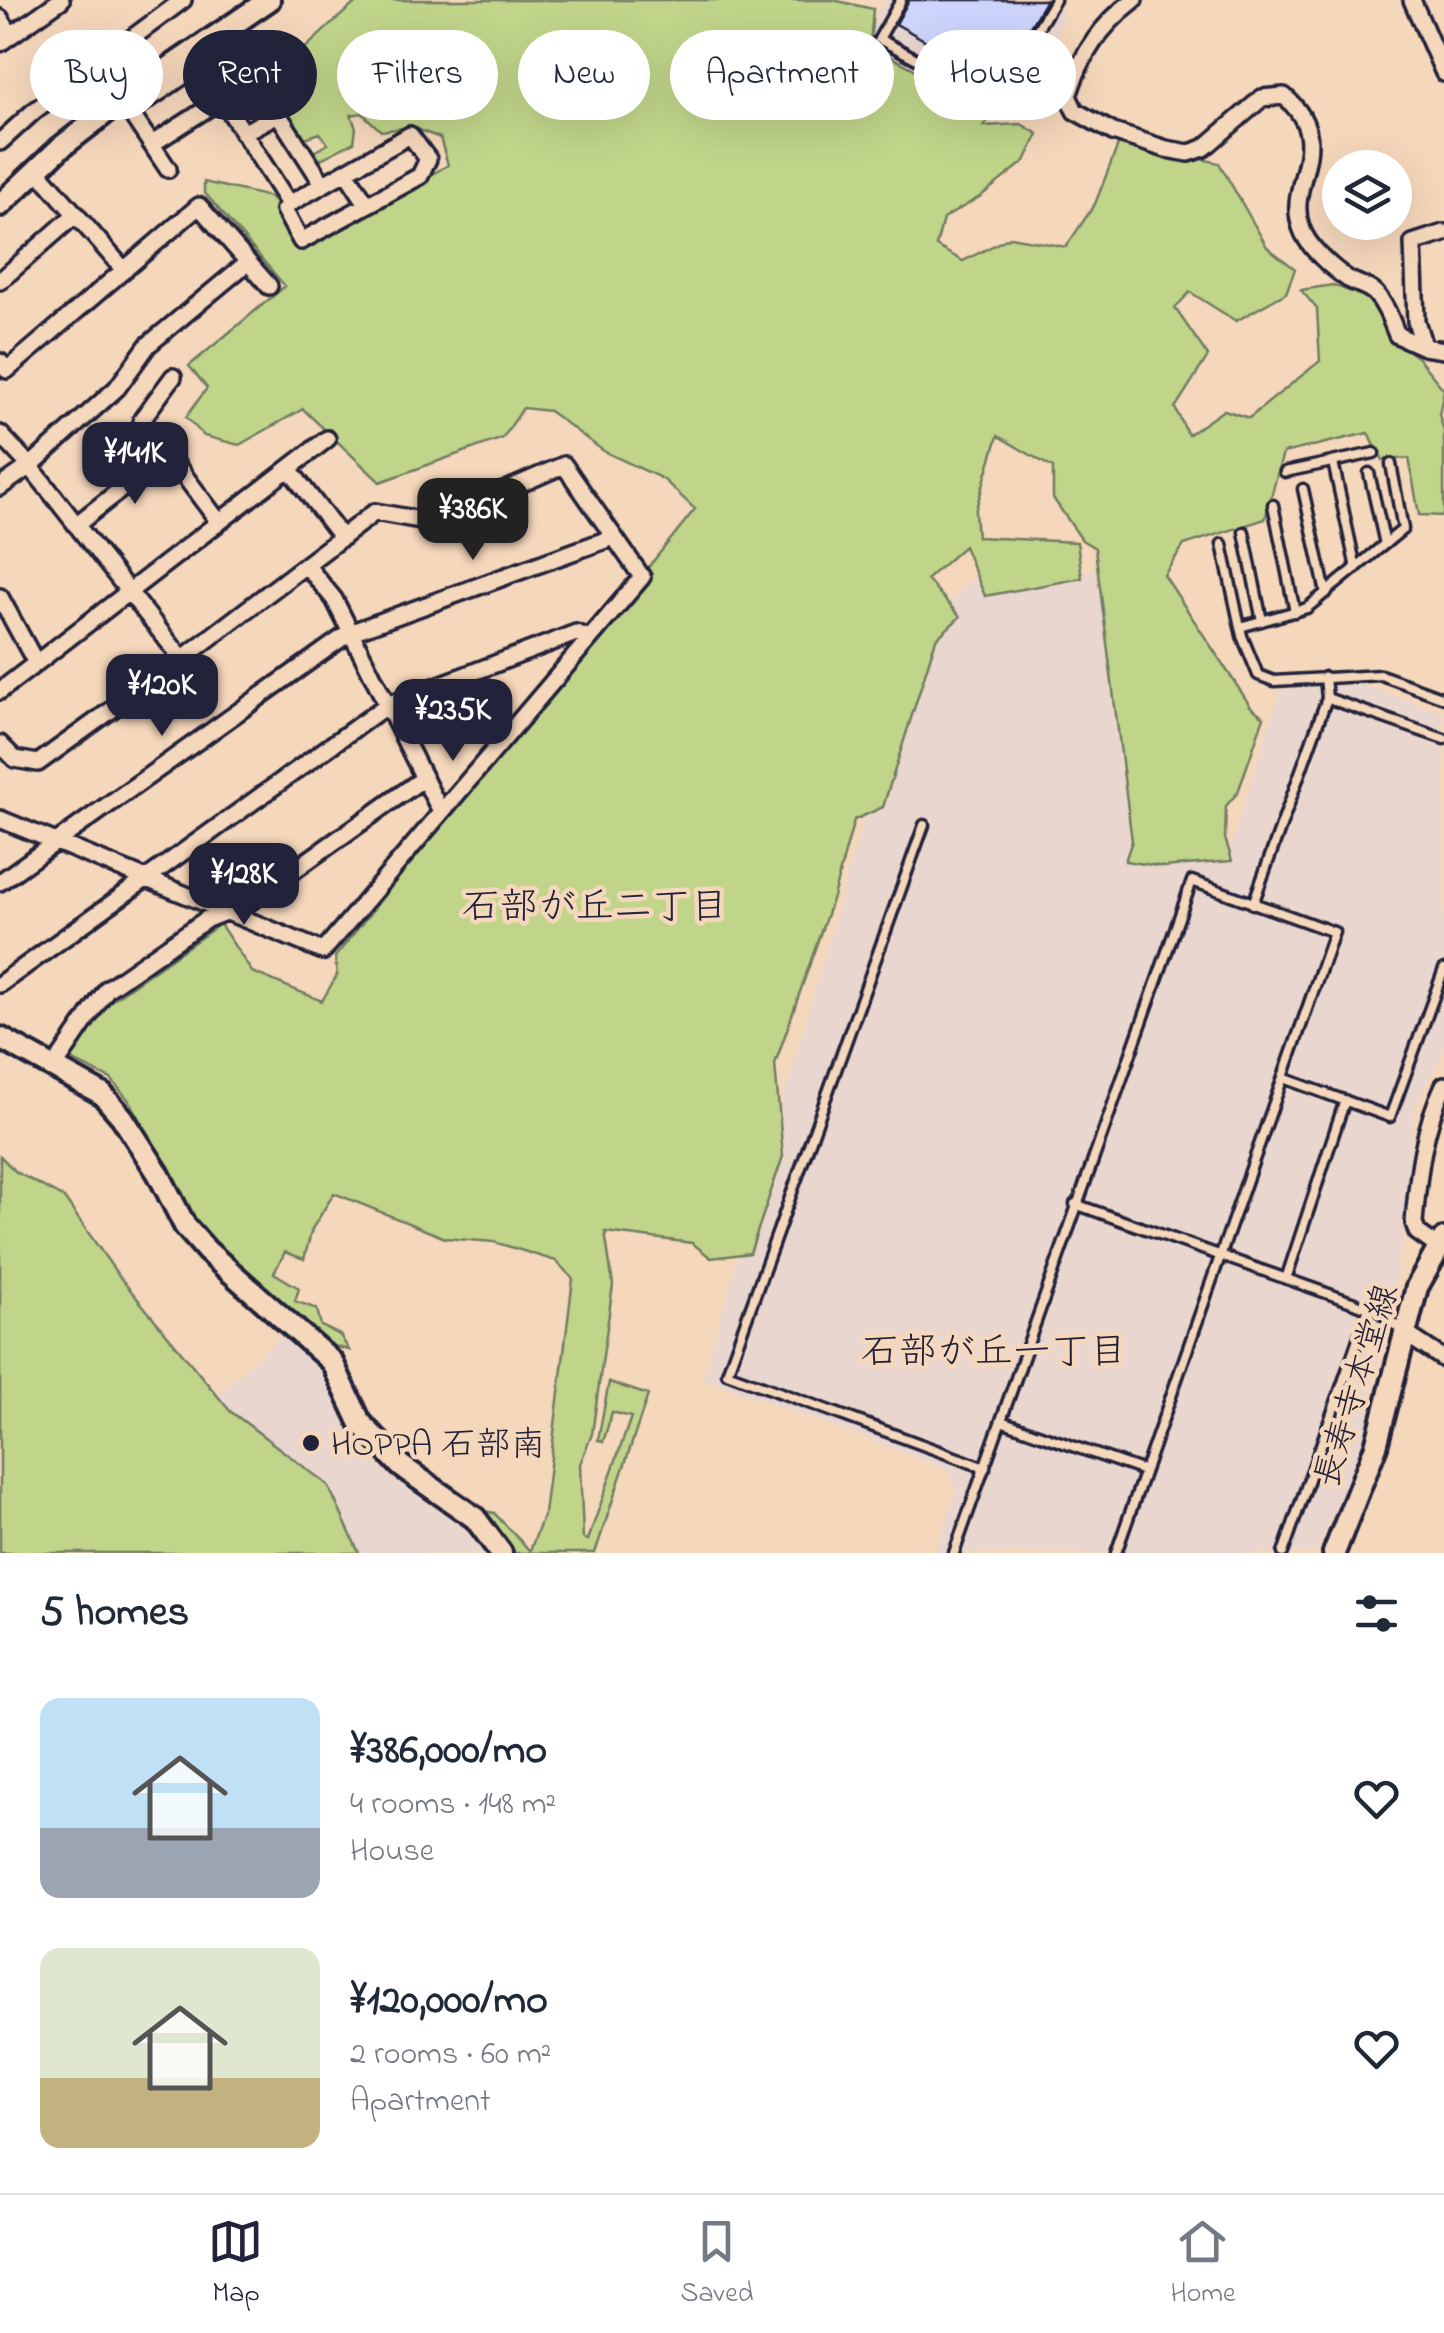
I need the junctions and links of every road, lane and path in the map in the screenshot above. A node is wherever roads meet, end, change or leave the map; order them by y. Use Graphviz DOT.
graph roads {
  1 [pos="62,0"];
  2 [pos="183,0"];
  3 [pos="268,0"];
  4 [pos="900,0"];
  5 [pos="1055,0"];
  6 [pos="1134,0"];
  7 [pos="1412,0"];
  8 [pos="0,18"];
  9 [pos="231,30"];
  10 [pos="6,39"];
  11 [pos="1444,73"];
  12 [pos="107,120"];
  13 [pos="136,120"];
  14 [pos="189,120"];
  15 [pos="236,120"];
  16 [pos="244,133"];
  17 [pos="0,142"];
  18 [pos="152,144"];
  19 [pos="168,169"];
  20 [pos="37,170"];
  21 [pos="346,172"];
  22 [pos="323,184"];
  23 [pos="289,204"];
  24 [pos="367,204"];
  25 [pos="0,205"];
  26 [pos="76,214"];
  27 [pos="1444,234"];
  28 [pos="248,262"];
  29 [pos="124,270"];
  30 [pos="0,282"];
  31 [pos="269,286"];
  32 [pos="1424,347"];
  33 [pos="1444,350"];
  34 [pos="0,362"];
  35 [pos="172,377"];
  36 [pos="0,434"];
  37 [pos="327,440"];
  38 [pos="167,453"];
  39 [pos="1374,453"];
  40 [pos="1332,462"];
  41 [pos="1392,464"];
  42 [pos="30,466"];
  43 [pos="289,469"];
  44 [pos="1285,472"];
  45 [pos="1369,473"];
  46 [pos="0,487"];
  47 [pos="1303,489"];
  48 [pos="1273,505"];
  49 [pos="219,522"];
  50 [pos="76,525"];
  51 [pos="1244,532"];
  52 [pos="614,537"];
  53 [pos="342,538"];
  54 [pos="1222,544"];
  55 [pos="1385,544"];
  56 [pos="306,565"];
  57 [pos="1356,568"];
  58 [pos="129,592"];
  59 [pos="1326,594"];
  60 [pos="0,597"];
  61 [pos="1295,612"];
  62 [pos="1262,622"];
  63 [pos="1240,628"];
  64 [pos="350,634"];
  65 [pos="590,638"];
  66 [pos="182,660"];
  67 [pos="36,663"];
  68 [pos="1325,677"];
  69 [pos="0,691"];
  70 [pos="1327,698"];
  71 [pos="1444,698"];
  72 [pos="388,705"];
  73 [pos="1444,739"];
  74 [pos="0,744"];
  75 [pos="424,778"];
  76 [pos="441,812"];
  77 [pos="0,819"];
  78 [pos="924,825"];
  79 [pos="58,841"];
  80 [pos="146,878"];
  81 [pos="0,882"];
  82 [pos="1253,904"];
  83 [pos="227,911"];
  84 [pos="1444,969"];
  85 [pos="0,984"];
  86 [pos="0,1038"];
  87 [pos="54,1067"];
  88 [pos="1284,1078"];
  89 [pos="1444,1085"];
  90 [pos="1346,1100"];
  91 [pos="1076,1204"];
  92 [pos="1441,1243"];
  93 [pos="1218,1255"];
  94 [pos="1286,1279"];
  95 [pos="1369,1308"];
  96 [pos="1403,1332"];
  97 [pos="1444,1359"];
  98 [pos="1001,1421"];
  99 [pos="985,1468"];
  100 [pos="1144,1470"];
  101 [pos="501,1553"];
  102 [pos="954,1553"];
  103 [pos="1116,1553"];
  104 [pos="1283,1553"];
  105 [pos="1334,1553"];
  1 -- 10 [label="street"];
  2 -- 17 [label="street"];
  3 -- 9 [label="street"];
  4 -- 5 [label="lane"];
  6 -- 32 [label="street"];
  7 -- 11 [label="street"];
  8 -- 10 [label="street"];
  12 -- 20 [label="street"];
  13 -- 18 [label="street"];
  14 -- 18 [label="street"];
  15 -- 16 [label="street"];
  16 -- 22 [label="street"];
  16 -- 23 [label="street"];
  18 -- 19 [label="street"];
  20 -- 25 [label="street"];
  20 -- 26 [label="street"];
  21 -- 22 [label="street"];
  21 -- 24 [label="street"];
  21 -- 24 [label="street"];
  22 -- 23 [label="street"];
  23 -- 24 [label="street"];
  26 -- 29 [label="street"];
  26 -- 30 [label="street"];
  27 -- 32 [label="street"];
  28 -- 29 [label="street"];
  28 -- 31 [label="street"];
  28 -- 42 [label="street"];
  29 -- 34 [label="street"];
  32 -- 33 [label="street"];
  35 -- 38 [label="street"];
  36 -- 42 [label="street"];
  37 -- 43 [label="street"];
  38 -- 49 [label="street"];
  38 -- 50 [label="street"];
  39 -- 40 [label="lane"];
  40 -- 44 [label="lane"];
  40 -- 57 [label="lane"];
  41 -- 55 [label="lane"];
  42 -- 46 [label="street"];
  42 -- 50 [label="street"];
  43 -- 49 [label="street"];
  43 -- 53 [label="street"];
  45 -- 55 [label="lane"];
  47 -- 59 [label="lane"];
  48 -- 61 [label="lane"];
  49 -- 58 [label="street"];
  50 -- 58 [label="street"];
  51 -- 62 [label="lane"];
  52 -- 53 [label="street"];
  52 -- 64 [label="street"];
  52 -- 65 [label="street"];
  53 -- 56 [label="street"];
  54 -- 63 [label="lane"];
  55 -- 57 [label="lane"];
  56 -- 64 [label="street"];
  56 -- 66 [label="street"];
  57 -- 59 [label="lane"];
  58 -- 66 [label="street"];
  58 -- 67 [label="street"];
  59 -- 61 [label="lane"];
  60 -- 67 [label="street"];
  61 -- 62 [label="lane"];
  62 -- 63 [label="lane"];
  63 -- 68 [label="lane"];
  64 -- 72 [label="street"];
  64 -- 79 [label="street"];
  65 -- 72 [label="street"];
  65 -- 76 [label="street"];
  66 -- 74 [label="street"];
  67 -- 69 [label="street"];
  68 -- 70 [label="lane"];
  68 -- 71 [label="lane"];
  70 -- 73 [label="lane"];
  70 -- 82 [label="lane"];
  72 -- 75 [label="street"];
  72 -- 80 [label="street"];
  75 -- 76 [label="street"];
  75 -- 83 [label="street"];
  76 -- 83 [label="street"];
  77 -- 79 [label="street"];
  78 -- 99 [label="lane"];
  79 -- 80 [label="street"];
  79 -- 81 [label="street"];
  80 -- 83 [label="street"];
  80 -- 85 [label="street"];
  82 -- 88 [label="lane"];
  82 -- 91 [label="lane"];
  83 -- 87 [label="street"];
  84 -- 90 [label="lane"];
  86 -- 87 [label="street"];
  87 -- 101 [label="street"];
  88 -- 90 [label="lane"];
  88 -- 93 [label="lane"];
  89 -- 92 [label="street"];
  90 -- 94 [label="lane"];
  91 -- 93 [label="lane"];
  91 -- 98 [label="lane"];
  92 -- 96 [label="street, 長寿寺本堂線"];
  93 -- 94 [label="lane"];
  93 -- 100 [label="lane"];
  94 -- 95 [label="lane"];
  95 -- 96 [label="lane"];
  95 -- 104 [label="lane"];
  96 -- 97 [label="street"];
  96 -- 105 [label="street, 長寿寺本堂線"];
  98 -- 99 [label="lane"];
  98 -- 100 [label="lane"];
  99 -- 102 [label="lane"];
  100 -- 103 [label="lane"];
}
